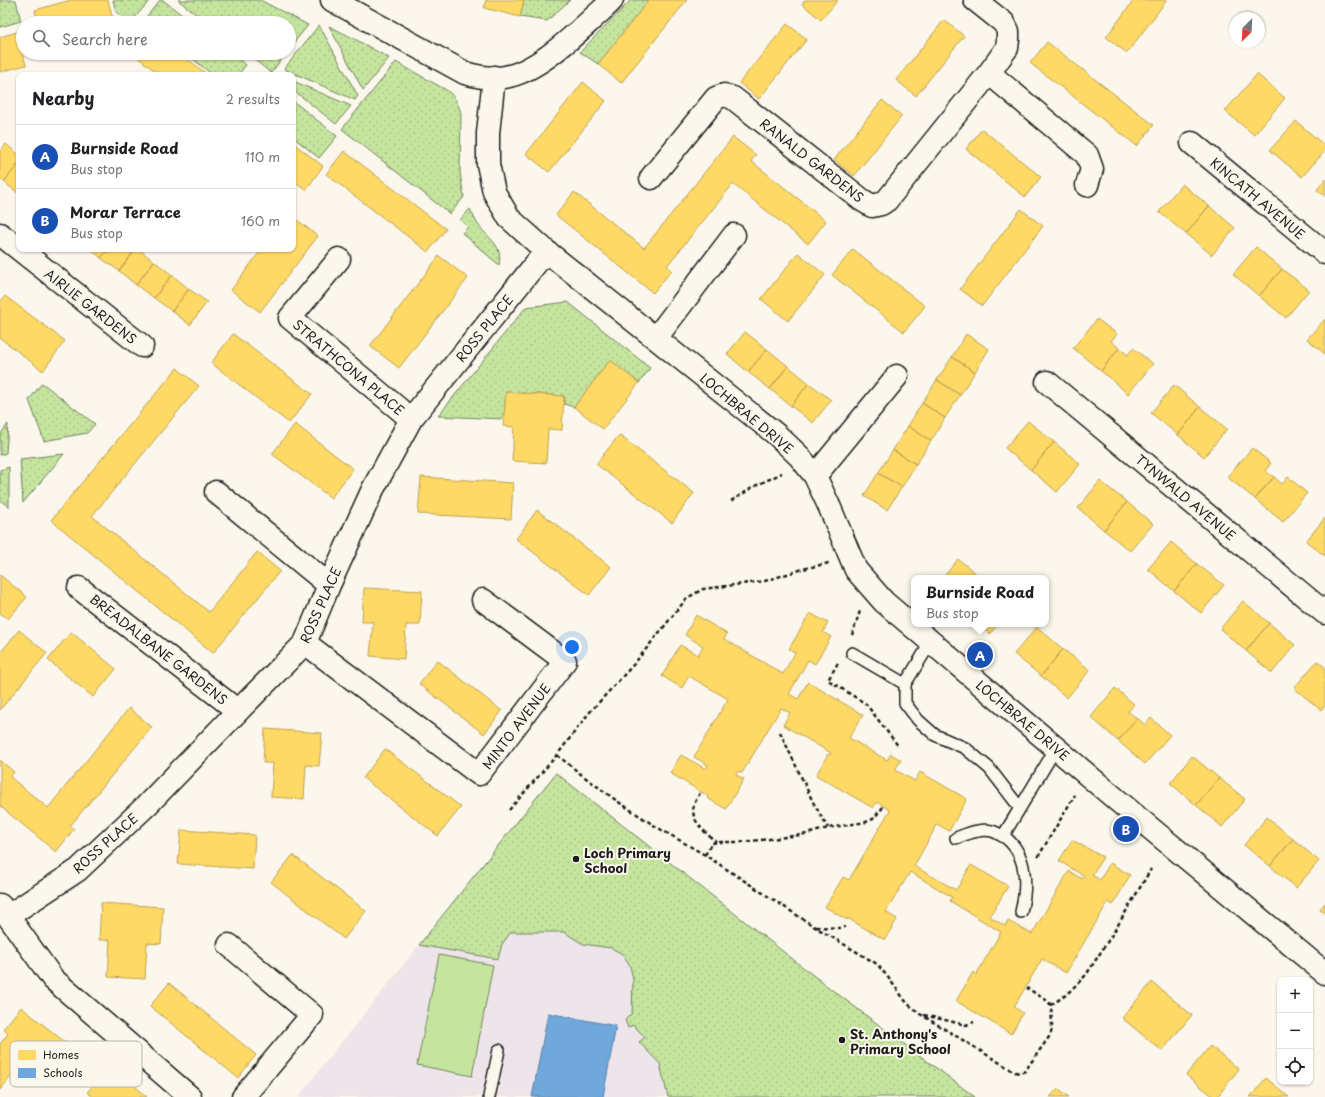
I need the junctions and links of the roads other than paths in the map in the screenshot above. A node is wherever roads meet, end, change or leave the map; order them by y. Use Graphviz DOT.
graph roads {
  1 [pos="332,0"];
  2 [pos="612,0"];
  3 [pos="975,0"];
  4 [pos="989,73"];
  5 [pos="494,77"];
  6 [pos="1192,143"];
  7 [pos="651,178"];
  8 [pos="1087,185"];
  9 [pos="0,234"];
  10 [pos="734,235"];
  11 [pos="16,245"];
  12 [pos="546,251"];
  13 [pos="25,252"];
  14 [pos="1325,253"];
  15 [pos="339,259"];
  16 [pos="656,338"];
  17 [pos="142,346"];
  18 [pos="897,376"];
  19 [pos="1047,382"];
  20 [pos="411,419"];
  21 [pos="815,476"];
  22 [pos="216,492"];
  23 [pos="329,585"];
  24 [pos="79,588"];
  25 [pos="483,600"];
  26 [pos="1325,613"];
  27 [pos="911,625"];
  28 [pos="913,627"];
  29 [pos="931,642"];
  30 [pos="305,643"];
  31 [pos="852,653"];
  32 [pos="905,684"];
  33 [pos="238,711"];
  34 [pos="1056,748"];
  35 [pos="1020,808"];
  36 [pos="1003,836"];
  37 [pos="956,838"];
  38 [pos="4,910"];
  39 [pos="1020,912"];
  40 [pos="229,945"];
  41 [pos="1325,973"];
  42 [pos="125,1041"];
  43 [pos="499,1050"];
  44 [pos="142,1055"];
  45 [pos="190,1097"];
  46 [pos="243,1097"];
  47 [pos="489,1097"];
  1 -- 5 [label="street"];
  2 -- 5 [label="street"];
  3 -- 4 [label="street, RANALD GARDENS"];
  4 -- 7 [label="street, RANALD GARDENS"];
  4 -- 8 [label="street"];
  5 -- 12 [label="street, LOCHBRAE DRIVE"];
  6 -- 14 [label="street, KINCATH AVENUE"];
  9 -- 11 [label="street, AIRLIE GARDENS"];
  10 -- 16 [label="street"];
  12 -- 16 [label="street, LOCHBRAE DRIVE"];
  12 -- 20 [label="street, ROSS PLACE"];
  13 -- 17 [label="street, AIRLIE GARDENS"];
  15 -- 20 [label="street, STRATHCONA PLACE"];
  16 -- 21 [label="street, LOCHBRAE DRIVE"];
  18 -- 21 [label="street"];
  19 -- 26 [label="street, TYNWALD AVENUE"];
  20 -- 23 [label="street, ROSS PLACE"];
  21 -- 27 [label="street, LOCHBRAE DRIVE"];
  22 -- 23 [label="street"];
  23 -- 30 [label="street, ROSS PLACE"];
  24 -- 33 [label="street, BREADALBANE GARDENS"];
  25 -- 30 [label="street, MINTO AVENUE"];
  28 -- 29 [label="street, LOCHBRAE DRIVE"];
  29 -- 32 [label="lane"];
  29 -- 34 [label="street, LOCHBRAE DRIVE"];
  30 -- 33 [label="street, ROSS PLACE"];
  31 -- 32 [label="lane"];
  32 -- 35 [label="lane"];
  33 -- 38 [label="street, ROSS PLACE"];
  34 -- 35 [label="lane"];
  34 -- 41 [label="street, LOCHBRAE DRIVE"];
  35 -- 36 [label="lane"];
  36 -- 37 [label="lane"];
  36 -- 39 [label="lane"];
  38 -- 42 [label="street"];
  40 -- 46 [label="street"];
  43 -- 47 [label="lane"];
  44 -- 45 [label="street"];
}
